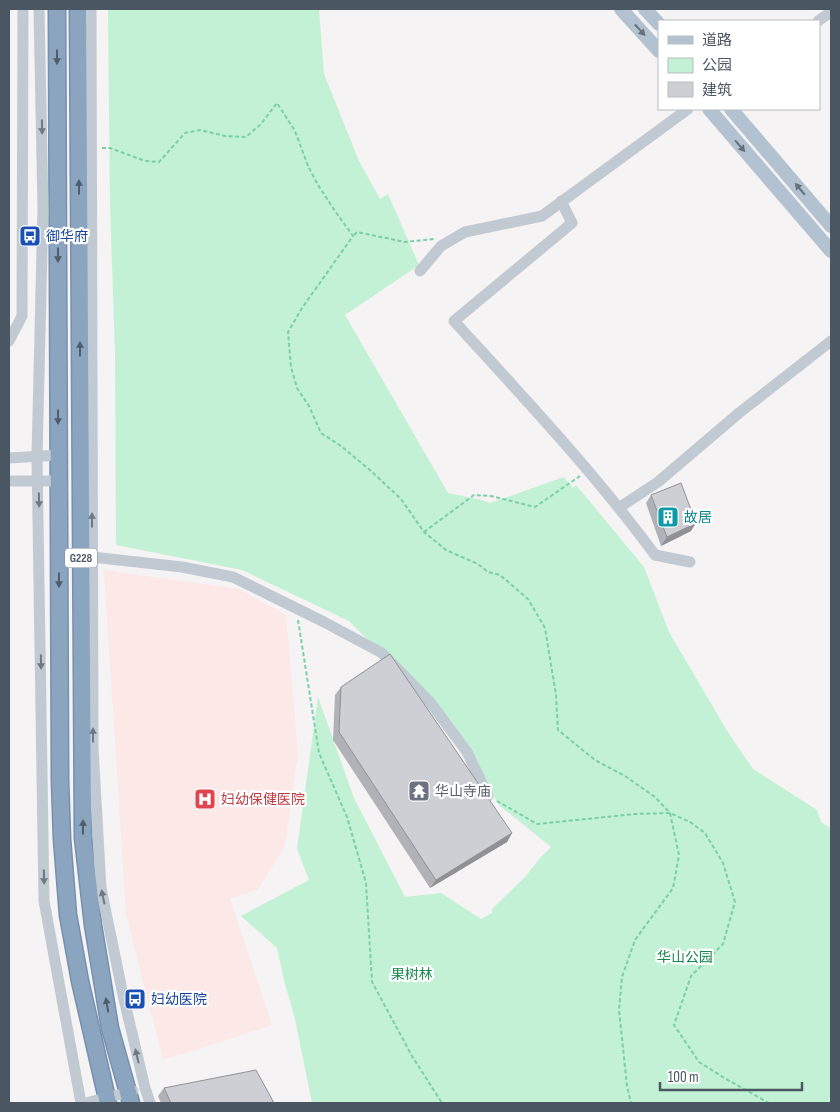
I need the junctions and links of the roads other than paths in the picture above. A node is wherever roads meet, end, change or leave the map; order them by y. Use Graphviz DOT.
graph roads {
  1 [pos="23,9"];
  2 [pos="39,9"];
  3 [pos="57,9"];
  4 [pos="78,9"];
  5 [pos="91,9"];
  6 [pos="621,9"];
  7 [pos="645,9"];
  8 [pos="831,12"];
  9 [pos="655,17"];
  10 [pos="819,20"];
  11 [pos="658,50"];
  12 [pos="687,110"];
  13 [pos="709,110"];
  14 [pos="732,110"];
  15 [pos="562,202"];
  16 [pos="831,226"];
  17 [pos="831,252"];
  18 [pos="420,272"];
  19 [pos="9,341"];
  20 [pos="831,341"];
  21 [pos="59,455"];
  22 [pos="37,456"];
  23 [pos="9,458"];
  24 [pos="9,481"];
  25 [pos="39,481"];
  26 [pos="59,481"];
  27 [pos="620,508"];
  28 [pos="92,557"];
  29 [pos="690,562"];
  30 [pos="488,796"];
  31 [pos="145,1088"];
  32 [pos="129,1098"];
  33 [pos="107,1100"];
  34 [pos="82,1103"];
  35 [pos="86,1103"];
  36 [pos="150,1103"];
  1 -- 19 [label="street"];
  2 -- 22 [label="street, one-way"];
  3 -- 21 [label="highway, G228, one-way"];
  32 -- 4 [label="highway, G228, one-way"];
  28 -- 5 [label="street, one-way"];
  6 -- 11 [label="main road, one-way"];
  7 -- 9 [label="main road"];
  8 -- 10 [label="street"];
  12 -- 15 [label="street"];
  13 -- 17 [label="main road, one-way"];
  16 -- 14 [label="main road, one-way"];
  15 -- 18 [label="street"];
  15 -- 27 [label="street"];
  20 -- 27 [label="street"];
  21 -- 22 [label="street"];
  21 -- 26 [label="highway, G228"];
  22 -- 23 [label="street"];
  22 -- 25 [label="street"];
  24 -- 25 [label="street"];
  25 -- 26 [label="street"];
  25 -- 34 [label="street, one-way"];
  26 -- 33 [label="highway, G228, one-way"];
  27 -- 29 [label="street"];
  28 -- 30 [label="street"];
  31 -- 28 [label="street, one-way"];
  31 -- 32 [label="street"];
  31 -- 36 [label="street"];
  32 -- 33 [label="street"];
  33 -- 35 [label="street"];
}
